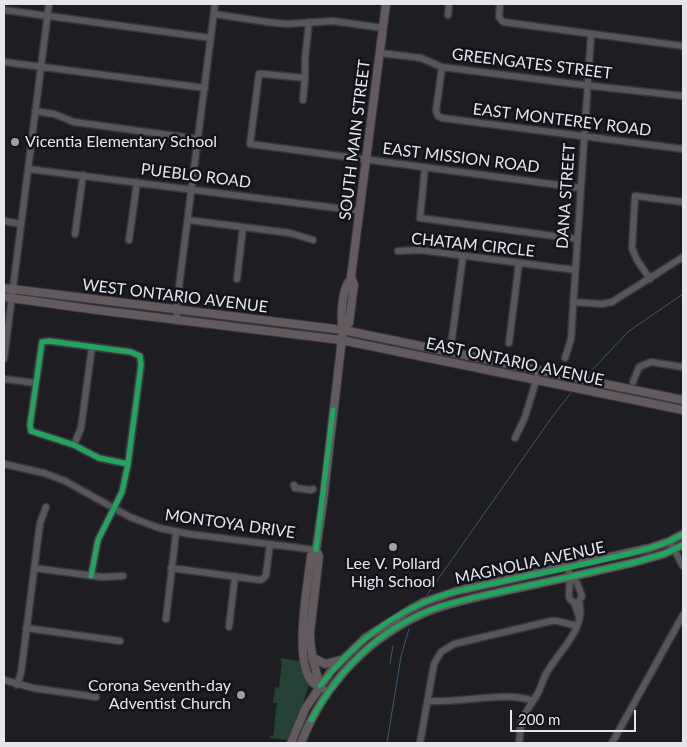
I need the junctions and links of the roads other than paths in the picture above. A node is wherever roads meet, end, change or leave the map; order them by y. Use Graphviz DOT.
graph roads {
  1 [pos="49,4"];
  2 [pos="215,4"];
  3 [pos="386,4"];
  4 [pos="449,4"];
  5 [pos="500,4"];
  6 [pos="4,10"];
  7 [pos="214,14"];
  8 [pos="448,14"];
  9 [pos="47,16"];
  10 [pos="309,22"];
  11 [pos="383,28"];
  12 [pos="591,35"];
  13 [pos="211,38"];
  14 [pos="683,46"];
  15 [pos="380,53"];
  16 [pos="4,62"];
  17 [pos="40,67"];
  18 [pos="442,67"];
  19 [pos="306,78"];
  20 [pos="587,86"];
  21 [pos="205,88"];
  22 [pos="683,96"];
  23 [pos="303,100"];
  24 [pos="35,111"];
  25 [pos="584,137"];
  26 [pos="198,139"];
  27 [pos="683,149"];
  28 [pos="366,160"];
  29 [pos="425,168"];
  30 [pos="28,169"];
  31 [pos="83,175"];
  32 [pos="137,182"];
  33 [pos="581,188"];
  34 [pos="192,189"];
  35 [pos="683,202"];
  36 [pos="360,211"];
  37 [pos="188,220"];
  38 [pos="4,221"];
  39 [pos="21,224"];
  40 [pos="243,227"];
  41 [pos="75,234"];
  42 [pos="578,239"];
  43 [pos="129,240"];
  44 [pos="313,240"];
  45 [pos="398,251"];
  46 [pos="463,256"];
  47 [pos="683,256"];
  48 [pos="519,263"];
  49 [pos="575,270"];
  50 [pos="237,278"];
  51 [pos="650,278"];
  52 [pos="4,288"];
  53 [pos="10,295"];
  54 [pos="573,302"];
  55 [pos="176,310"];
  56 [pos="178,321"];
  57 [pos="343,330"];
  58 [pos="342,340"];
  59 [pos="508,343"];
  60 [pos="92,347"];
  61 [pos="396,351"];
  62 [pos="450,352"];
  63 [pos="565,358"];
  64 [pos="4,359"];
  65 [pos="683,367"];
  66 [pos="539,371"];
  67 [pos="4,379"];
  68 [pos="536,380"];
  69 [pos="632,382"];
  70 [pos="36,383"];
  71 [pos="683,400"];
  72 [pos="683,410"];
  73 [pos="515,438"];
  74 [pos="74,445"];
  75 [pos="4,464"];
  76 [pos="128,464"];
  77 [pos="294,485"];
  78 [pos="313,489"];
  79 [pos="46,507"];
  80 [pos="114,508"];
  81 [pos="176,533"];
  82 [pos="683,534"];
  83 [pos="670,541"];
  84 [pos="270,544"];
  85 [pos="683,545"];
  86 [pos="316,550"];
  87 [pos="674,550"];
  88 [pos="683,566"];
  89 [pos="568,567"];
  90 [pos="34,568"];
  91 [pos="171,568"];
  92 [pos="91,576"];
  93 [pos="123,576"];
  94 [pos="235,576"];
  95 [pos="570,577"];
  96 [pos="577,602"];
  97 [pos="683,615"];
  98 [pos="166,619"];
  99 [pos="577,626"];
  100 [pos="229,627"];
  101 [pos="26,628"];
  102 [pos="120,641"];
  103 [pos="312,657"];
  104 [pos="344,658"];
  105 [pos="4,680"];
  106 [pos="17,685"];
  107 [pos="320,686"];
  108 [pos="328,692"];
  109 [pos="96,697"];
  110 [pos="427,701"];
  111 [pos="533,701"];
  112 [pos="291,743"];
  113 [pos="301,743"];
  114 [pos="420,743"];
  115 [pos="519,743"];
  116 [pos="612,743"];
  1 -- 9 [label="street"];
  2 -- 7 [label="street"];
  3 -- 11 [label="main road, SOUTH MAIN STREET"];
  4 -- 8 [label="street"];
  5 -- 12 [label="street"];
  6 -- 9 [label="street"];
  7 -- 10 [label="street"];
  7 -- 13 [label="street"];
  9 -- 13 [label="street"];
  9 -- 17 [label="street"];
  10 -- 11 [label="street"];
  10 -- 19 [label="street"];
  11 -- 15 [label="main road, SOUTH MAIN STREET"];
  12 -- 14 [label="street"];
  12 -- 20 [label="street, DANA STREET"];
  13 -- 21 [label="street"];
  15 -- 18 [label="street, GREENGATES STREET"];
  15 -- 28 [label="main road, SOUTH MAIN STREET"];
  16 -- 17 [label="street"];
  17 -- 21 [label="street"];
  17 -- 24 [label="street"];
  18 -- 20 [label="street, GREENGATES STREET"];
  18 -- 25 [label="street, EAST MONTEREY ROAD"];
  19 -- 23 [label="street"];
  19 -- 28 [label="street, EAST MISSION ROAD"];
  20 -- 22 [label="street, GREENGATES STREET"];
  20 -- 25 [label="street, DANA STREET"];
  21 -- 26 [label="street"];
  24 -- 26 [label="street"];
  24 -- 30 [label="street"];
  25 -- 27 [label="street, EAST MONTEREY ROAD"];
  25 -- 33 [label="street, DANA STREET"];
  26 -- 34 [label="street"];
  28 -- 29 [label="street, EAST MISSION ROAD"];
  28 -- 36 [label="main road, SOUTH MAIN STREET"];
  29 -- 33 [label="street, EAST MISSION ROAD"];
  29 -- 42 [label="street"];
  30 -- 31 [label="street, PUEBLO ROAD"];
  30 -- 39 [label="street"];
  31 -- 32 [label="street, PUEBLO ROAD"];
  31 -- 41 [label="street"];
  32 -- 34 [label="street, PUEBLO ROAD"];
  32 -- 43 [label="street"];
  33 -- 42 [label="street, DANA STREET"];
  34 -- 36 [label="street, PUEBLO ROAD"];
  34 -- 37 [label="street"];
  35 -- 51 [label="street"];
  36 -- 57 [label="main road, SOUTH MAIN STREET"];
  37 -- 40 [label="street"];
  37 -- 55 [label="street"];
  38 -- 39 [label="street"];
  39 -- 53 [label="street"];
  40 -- 44 [label="street"];
  40 -- 50 [label="street"];
  42 -- 49 [label="street, DANA STREET"];
  45 -- 46 [label="street, CHATAM CIRCLE"];
  46 -- 48 [label="street, CHATAM CIRCLE"];
  46 -- 62 [label="street"];
  47 -- 51 [label="street"];
  48 -- 49 [label="street, CHATAM CIRCLE"];
  48 -- 59 [label="street"];
  49 -- 54 [label="street, DANA STREET"];
  51 -- 54 [label="street"];
  52 -- 53 [label="main road, WEST ONTARIO AVENUE"];
  53 -- 55 [label="main road, WEST ONTARIO AVENUE"];
  53 -- 56 [label="main road, WEST ONTARIO AVENUE"];
  53 -- 64 [label="street"];
  54 -- 63 [label="street, DANA STREET"];
  55 -- 56 [label="street"];
  55 -- 57 [label="main road, WEST ONTARIO AVENUE"];
  56 -- 58 [label="main road, WEST ONTARIO AVENUE"];
  57 -- 58 [label="main road, SOUTH MAIN STREET"];
  57 -- 62 [label="main road, EAST ONTARIO AVENUE"];
  58 -- 61 [label="main road, EAST ONTARIO AVENUE"];
  58 -- 86 [label="main road, SOUTH MAIN STREET"];
  60 -- 70 [label="street"];
  60 -- 74 [label="street"];
  60 -- 76 [label="street"];
  61 -- 62 [label="main road"];
  61 -- 68 [label="main road, EAST ONTARIO AVENUE"];
  62 -- 66 [label="main road, EAST ONTARIO AVENUE"];
  65 -- 69 [label="street"];
  66 -- 68 [label="street"];
  66 -- 71 [label="main road, EAST ONTARIO AVENUE"];
  67 -- 70 [label="street"];
  68 -- 72 [label="main road, EAST ONTARIO AVENUE"];
  68 -- 73 [label="street"];
  70 -- 74 [label="street"];
  74 -- 76 [label="street"];
  75 -- 80 [label="street, MONTOYA DRIVE"];
  76 -- 80 [label="street"];
  77 -- 78 [label="street"];
  79 -- 90 [label="street"];
  80 -- 81 [label="street, MONTOYA DRIVE"];
  80 -- 92 [label="street"];
  81 -- 84 [label="street, MONTOYA DRIVE"];
  81 -- 91 [label="street"];
  82 -- 83 [label="main road, MAGNOLIA AVENUE"];
  83 -- 87 [label="street"];
  83 -- 89 [label="main road, MAGNOLIA AVENUE"];
  84 -- 86 [label="street, MONTOYA DRIVE"];
  84 -- 94 [label="street"];
  85 -- 87 [label="main road, MAGNOLIA AVENUE"];
  86 -- 103 [label="main road, SOUTH MAIN STREET"];
  86 -- 107 [label="main road, SOUTH MAIN STREET"];
  87 -- 88 [label="street"];
  87 -- 95 [label="main road, MAGNOLIA AVENUE"];
  89 -- 95 [label="street"];
  89 -- 104 [label="main road, MAGNOLIA AVENUE"];
  90 -- 92 [label="street"];
  90 -- 101 [label="street"];
  91 -- 94 [label="street"];
  91 -- 98 [label="street"];
  92 -- 93 [label="street"];
  94 -- 100 [label="street"];
  95 -- 96 [label="street"];
  95 -- 96 [label="street"];
  95 -- 108 [label="main road, MAGNOLIA AVENUE"];
  96 -- 99 [label="street"];
  97 -- 116 [label="street"];
  99 -- 110 [label="street"];
  99 -- 111 [label="street"];
  101 -- 102 [label="street"];
  101 -- 106 [label="street"];
  103 -- 104 [label="main road"];
  103 -- 107 [label="main road, SOUTH MAIN STREET"];
  104 -- 107 [label="main road, MAGNOLIA AVENUE"];
  105 -- 106 [label="street"];
  106 -- 109 [label="street"];
  107 -- 108 [label="main road, SOUTH MAIN STREET"];
  107 -- 112 [label="main road"];
  108 -- 113 [label="main road"];
  110 -- 111 [label="street"];
  110 -- 114 [label="street"];
  111 -- 115 [label="street"];
}
